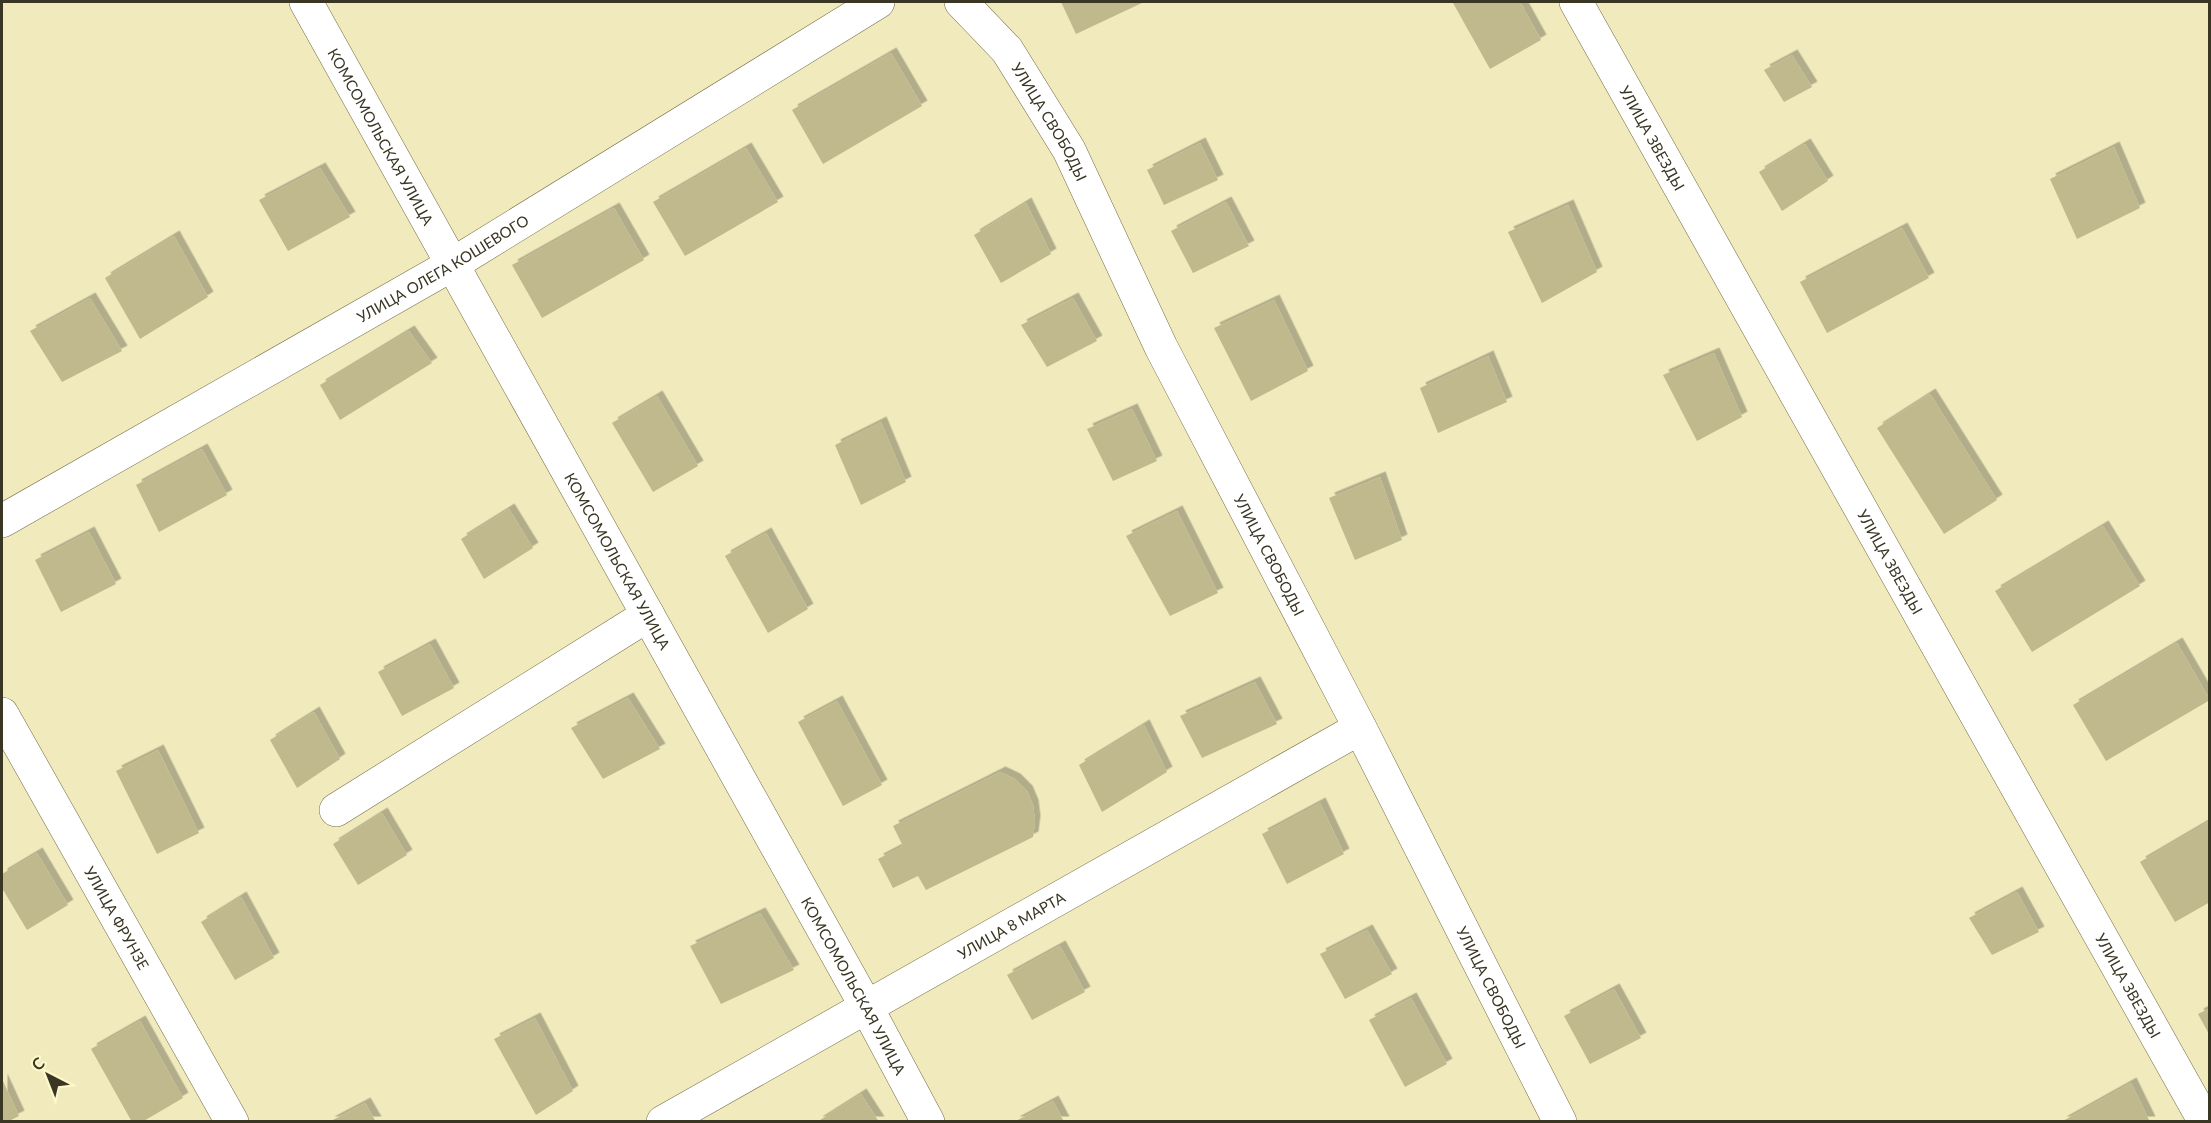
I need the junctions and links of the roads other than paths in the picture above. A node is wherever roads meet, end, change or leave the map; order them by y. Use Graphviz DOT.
graph roads {
  1 [pos="306,2"];
  2 [pos="878,2"];
  3 [pos="961,2"];
  4 [pos="1576,2"];
  5 [pos="453,264"];
  6 [pos="2,521"];
  7 [pos="648,615"];
  8 [pos="2,714"];
  9 [pos="1360,728"];
  10 [pos="336,810"];
  11 [pos="867,1008"];
  12 [pos="232,1122"];
  13 [pos="663,1122"];
  14 [pos="928,1122"];
  15 [pos="1560,1122"];
  16 [pos="2205,1122"];
  1 -- 5 [label="street, КОМСОМОЛЬСКАЯ УЛИЦА"];
  2 -- 5 [label="street, УЛИЦА ОЛЕГА КОШЕВОГО"];
  3 -- 9 [label="street, УЛИЦА СВОБОДЫ"];
  4 -- 16 [label="street, УЛИЦА ЗВЕЗДЫ"];
  5 -- 6 [label="street, УЛИЦА ОЛЕГА КОШЕВОГО"];
  5 -- 7 [label="street, КОМСОМОЛЬСКАЯ УЛИЦА"];
  7 -- 10 [label="street"];
  7 -- 11 [label="street, КОМСОМОЛЬСКАЯ УЛИЦА"];
  8 -- 12 [label="street, УЛИЦА ФРУНЗЕ"];
  9 -- 11 [label="street, УЛИЦА 8 МАРТА"];
  9 -- 15 [label="street, УЛИЦА СВОБОДЫ"];
  11 -- 13 [label="street, УЛИЦА 8 МАРТА"];
  11 -- 14 [label="street, КОМСОМОЛЬСКАЯ УЛИЦА"];
}
